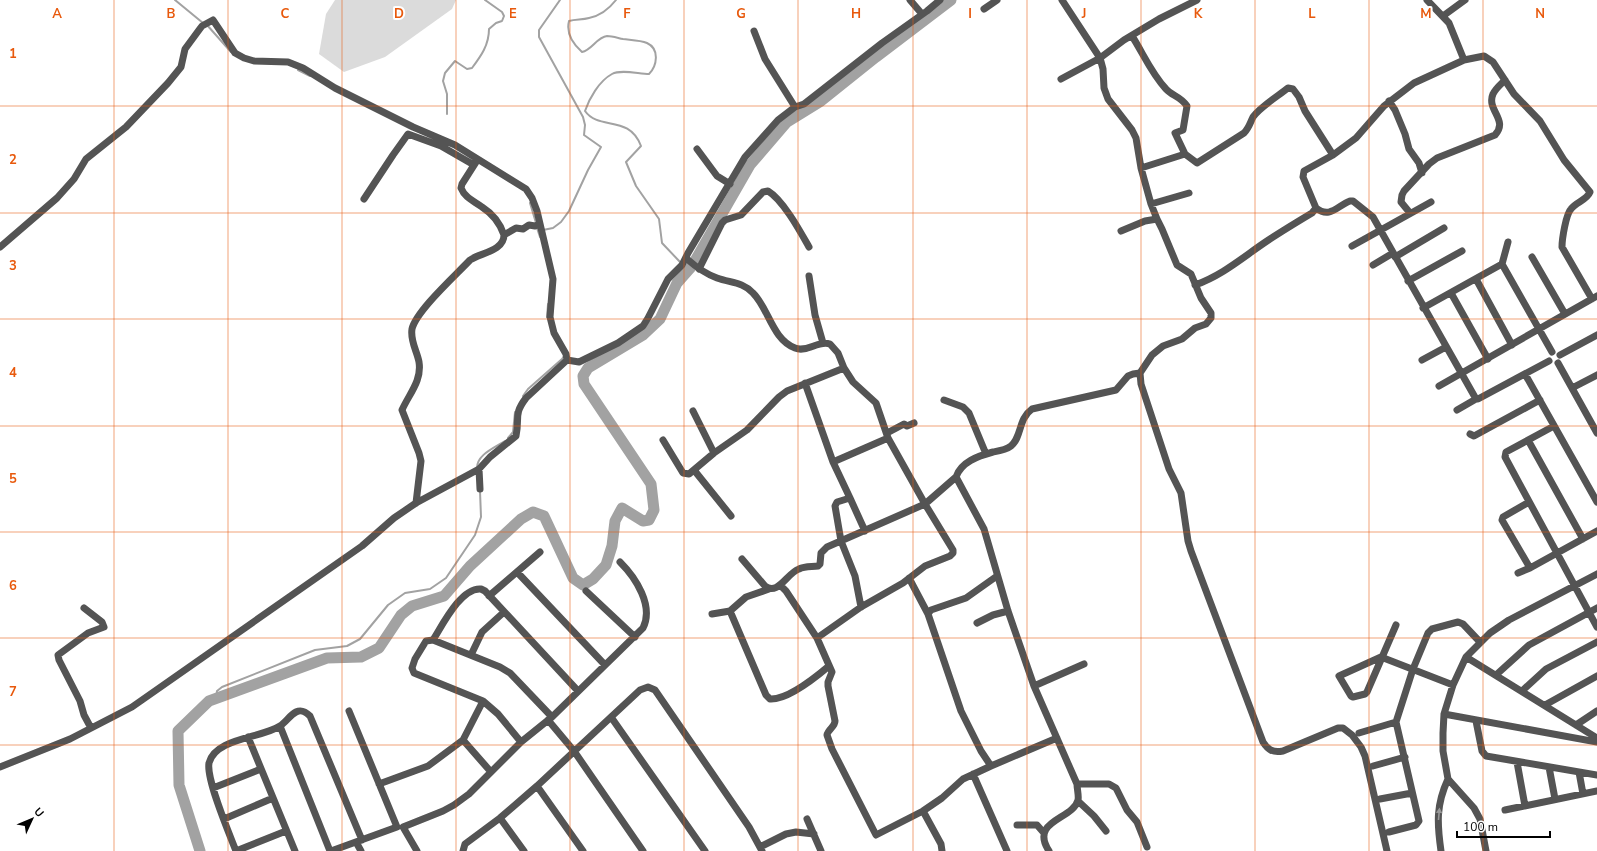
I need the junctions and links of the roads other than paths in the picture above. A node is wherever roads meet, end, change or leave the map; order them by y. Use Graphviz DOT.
graph roads {
  1 [pos="910,0"];
  2 [pos="940,0"];
  3 [pos="997,0"];
  4 [pos="1062,0"];
  5 [pos="1196,0"];
  6 [pos="1427,0"];
  7 [pos="1466,0"];
  8 [pos="984,10"];
  9 [pos="922,14"];
  10 [pos="1443,16"];
  11 [pos="754,31"];
  12 [pos="1132,36"];
  13 [pos="1100,58"];
  14 [pos="1464,60"];
  15 [pos="1061,79"];
  16 [pos="1505,80"];
  17 [pos="1390,101"];
  18 [pos="795,107"];
  19 [pos="698,149"];
  20 [pos="1185,154"];
  21 [pos="1333,155"];
  22 [pos="476,162"];
  23 [pos="1141,168"];
  24 [pos="1422,173"];
  25 [pos="730,184"];
  26 [pos="1189,193"];
  27 [pos="364,199"];
  28 [pos="1431,202"];
  29 [pos="1151,204"];
  30 [pos="1316,208"];
  31 [pos="1410,213"];
  32 [pos="1157,219"];
  33 [pos="537,225"];
  34 [pos="1444,228"];
  35 [pos="1379,230"];
  36 [pos="1121,231"];
  37 [pos="504,235"];
  38 [pos="1508,242"];
  39 [pos="1352,246"];
  40 [pos="0,247"];
  41 [pos="809,247"];
  42 [pos="1462,251"];
  43 [pos="1394,255"];
  44 [pos="1532,257"];
  45 [pos="687,259"];
  46 [pos="1502,264"];
  47 [pos="1373,265"];
  48 [pos="699,269"];
  49 [pos="809,276"];
  50 [pos="1476,279"];
  51 [pos="1408,281"];
  52 [pos="1196,285"];
  53 [pos="1451,293"];
  54 [pos="1594,298"];
  55 [pos="1424,308"];
  56 [pos="1565,314"];
  57 [pos="1539,330"];
  58 [pos="1597,335"];
  59 [pos="823,343"];
  60 [pos="1512,344"];
  61 [pos="1446,347"];
  62 [pos="1552,352"];
  63 [pos="1560,355"];
  64 [pos="1488,359"];
  65 [pos="567,360"];
  66 [pos="1422,360"];
  67 [pos="1549,361"];
  68 [pos="1558,363"];
  69 [pos="844,368"];
  70 [pos="1140,373"];
  71 [pos="1460,374"];
  72 [pos="1525,374"];
  73 [pos="1597,375"];
  74 [pos="805,383"];
  75 [pos="1439,386"];
  76 [pos="1572,388"];
  77 [pos="1476,399"];
  78 [pos="944,400"];
  79 [pos="1540,400"];
  80 [pos="1457,410"];
  81 [pos="693,411"];
  82 [pos="914,423"];
  83 [pos="1554,426"];
  84 [pos="1597,432"];
  85 [pos="1470,434"];
  86 [pos="888,435"];
  87 [pos="663,440"];
  88 [pos="1528,440"];
  89 [pos="714,453"];
  90 [pos="986,454"];
  91 [pos="833,462"];
  92 [pos="477,470"];
  93 [pos="694,470"];
  94 [pos="956,477"];
  95 [pos="480,489"];
  96 [pos="850,498"];
  97 [pos="1529,502"];
  98 [pos="1597,502"];
  99 [pos="416,503"];
  100 [pos="925,504"];
  101 [pos="731,516"];
  102 [pos="865,531"];
  103 [pos="1597,531"];
  104 [pos="1583,539"];
  105 [pos="841,541"];
  106 [pos="540,552"];
  107 [pos="1557,553"];
  108 [pos="742,560"];
  109 [pos="620,562"];
  110 [pos="1530,568"];
  111 [pos="517,572"];
  112 [pos="1518,573"];
  113 [pos="1597,574"];
  114 [pos="997,576"];
  115 [pos="909,578"];
  116 [pos="780,585"];
  117 [pos="1575,586"];
  118 [pos="769,589"];
  119 [pos="586,590"];
  120 [pos="489,596"];
  121 [pos="861,607"];
  122 [pos="84,608"];
  123 [pos="1597,608"];
  124 [pos="730,611"];
  125 [pos="504,612"];
  126 [pos="1008,612"];
  127 [pos="1589,613"];
  128 [pos="712,614"];
  129 [pos="928,614"];
  130 [pos="977,623"];
  131 [pos="1396,625"];
  132 [pos="1597,627"];
  133 [pos="635,637"];
  134 [pos="817,638"];
  135 [pos="433,640"];
  136 [pos="1480,642"];
  137 [pos="1597,642"];
  138 [pos="472,655"];
  139 [pos="1381,657"];
  140 [pos="1466,657"];
  141 [pos="1084,664"];
  142 [pos="605,665"];
  143 [pos="829,666"];
  144 [pos="1413,669"];
  145 [pos="1496,675"];
  146 [pos="1597,676"];
  147 [pos="1453,685"];
  148 [pos="1034,686"];
  149 [pos="578,691"];
  150 [pos="1522,691"];
  151 [pos="483,701"];
  152 [pos="1545,705"];
  153 [pos="350,711"];
  154 [pos="1597,711"];
  155 [pos="1444,714"];
  156 [pos="611,717"];
  157 [pos="550,718"];
  158 [pos="1476,721"];
  159 [pos="1396,722"];
  160 [pos="1576,724"];
  161 [pos="280,726"];
  162 [pos="91,728"];
  163 [pos="1359,733"];
  164 [pos="248,737"];
  165 [pos="1057,738"];
  166 [pos="1597,738"];
  167 [pos="462,740"];
  168 [pos="521,742"];
  169 [pos="1597,742"];
  170 [pos="574,751"];
  171 [pos="1404,758"];
  172 [pos="1516,762"];
  173 [pos="991,766"];
  174 [pos="1373,766"];
  175 [pos="0,767"];
  176 [pos="1549,767"];
  177 [pos="261,769"];
  178 [pos="491,772"];
  179 [pos="1579,772"];
  180 [pos="973,774"];
  181 [pos="1597,775"];
  182 [pos="1448,779"];
  183 [pos="379,784"];
  184 [pos="1077,784"];
  185 [pos="537,786"];
  186 [pos="213,788"];
  187 [pos="1597,791"];
  188 [pos="1412,793"];
  189 [pos="1583,794"];
  190 [pos="273,798"];
  191 [pos="1380,799"];
  192 [pos="1555,799"];
  193 [pos="1078,801"];
  194 [pos="1525,806"];
  195 [pos="1505,810"];
  196 [pos="923,811"];
  197 [pos="500,818"];
  198 [pos="224,819"];
  199 [pos="807,819"];
  200 [pos="1017,825"];
  201 [pos="400,827"];
  202 [pos="286,831"];
  203 [pos="1106,831"];
  204 [pos="1044,832"];
  205 [pos="1389,832"];
  206 [pos="814,834"];
  207 [pos="359,841"];
  208 [pos="1147,847"];
  209 [pos="761,849"];
  210 [pos="236,851"];
  211 [pos="295,851"];
  212 [pos="330,851"];
  213 [pos="361,851"];
  214 [pos="417,851"];
  215 [pos="462,851"];
  216 [pos="524,851"];
  217 [pos="583,851"];
  218 [pos="643,851"];
  219 [pos="705,851"];
  220 [pos="821,851"];
  221 [pos="942,851"];
  222 [pos="1008,851"];
  223 [pos="1049,851"];
  224 [pos="1387,851"];
  225 [pos="1441,851"];
  226 [pos="1486,851"];
  1 -- 9 [label="street"];
  2 -- 9 [label="street"];
  3 -- 8 [label="street"];
  4 -- 13 [label="street"];
  5 -- 12 [label="street"];
  6 -- 10 [label="street"];
  7 -- 10 [label="street"];
  9 -- 18 [label="street"];
  10 -- 14 [label="street"];
  11 -- 18 [label="street"];
  12 -- 13 [label="street"];
  12 -- 20 [label="street"];
  13 -- 15 [label="street"];
  13 -- 23 [label="street"];
  14 -- 16 [label="street"];
  14 -- 17 [label="street"];
  16 -- 24 [label="street"];
  16 -- 54 [label="street"];
  17 -- 21 [label="street"];
  17 -- 24 [label="street"];
  18 -- 25 [label="street"];
  19 -- 25 [label="street"];
  20 -- 21 [label="street"];
  20 -- 23 [label="street"];
  21 -- 30 [label="street"];
  22 -- 27 [label="street"];
  22 -- 33 [label="street"];
  22 -- 37 [label="street"];
  22 -- 40 [label="street"];
  23 -- 29 [label="street"];
  24 -- 31 [label="street"];
  25 -- 45 [label="street"];
  26 -- 29 [label="street"];
  28 -- 31 [label="street"];
  29 -- 32 [label="street"];
  30 -- 35 [label="street"];
  30 -- 52 [label="street"];
  31 -- 35 [label="street"];
  32 -- 36 [label="street"];
  32 -- 52 [label="street"];
  33 -- 37 [label="street"];
  33 -- 65 [label="street"];
  34 -- 43 [label="street"];
  35 -- 39 [label="street"];
  35 -- 43 [label="street"];
  37 -- 99 [label="street"];
  38 -- 46 [label="street"];
  41 -- 48 [label="street"];
  42 -- 51 [label="street"];
  43 -- 47 [label="street"];
  43 -- 51 [label="street"];
  44 -- 56 [label="street"];
  45 -- 48 [label="street"];
  45 -- 65 [label="street"];
  46 -- 50 [label="street"];
  46 -- 57 [label="street"];
  48 -- 59 [label="street"];
  49 -- 59 [label="street"];
  50 -- 53 [label="street"];
  50 -- 60 [label="street"];
  51 -- 55 [label="street"];
  52 -- 70 [label="street"];
  53 -- 55 [label="street"];
  53 -- 64 [label="street"];
  54 -- 56 [label="street"];
  55 -- 61 [label="street"];
  56 -- 57 [label="street"];
  57 -- 60 [label="street"];
  57 -- 62 [label="street"];
  58 -- 63 [label="street"];
  59 -- 69 [label="street"];
  60 -- 64 [label="street"];
  61 -- 66 [label="street"];
  61 -- 71 [label="street"];
  62 -- 63 [label="street"];
  62 -- 67 [label="street"];
  63 -- 68 [label="street"];
  64 -- 71 [label="street"];
  65 -- 92 [label="street"];
  67 -- 68 [label="street"];
  67 -- 72 [label="street"];
  68 -- 76 [label="street"];
  69 -- 74 [label="street"];
  69 -- 86 [label="street"];
  70 -- 90 [label="street"];
  70 -- 224 [label="street"];
  71 -- 75 [label="street"];
  71 -- 77 [label="street"];
  72 -- 77 [label="street"];
  72 -- 79 [label="street"];
  73 -- 76 [label="street"];
  74 -- 89 [label="street"];
  74 -- 91 [label="street"];
  76 -- 84 [label="street"];
  77 -- 80 [label="street"];
  78 -- 90 [label="street"];
  79 -- 83 [label="street"];
  79 -- 85 [label="street"];
  81 -- 89 [label="street"];
  82 -- 86 [label="street"];
  83 -- 88 [label="street"];
  83 -- 98 [label="street"];
  86 -- 91 [label="street"];
  86 -- 100 [label="street"];
  87 -- 93 [label="street"];
  88 -- 97 [label="street"];
  88 -- 104 [label="street"];
  89 -- 93 [label="street"];
  90 -- 94 [label="street"];
  91 -- 96 [label="street"];
  92 -- 95 [label="street"];
  92 -- 99 [label="street"];
  93 -- 101 [label="street"];
  94 -- 100 [label="street"];
  94 -- 114 [label="street"];
  96 -- 102 [label="street"];
  96 -- 105 [label="street"];
  97 -- 107 [label="street"];
  97 -- 110 [label="street"];
  99 -- 162 [label="street"];
  100 -- 102 [label="street"];
  100 -- 115 [label="street"];
  102 -- 105 [label="street"];
  103 -- 104 [label="street"];
  104 -- 107 [label="street"];
  105 -- 116 [label="street"];
  105 -- 121 [label="street"];
  106 -- 111 [label="street"];
  107 -- 110 [label="street"];
  107 -- 117 [label="street"];
  108 -- 118 [label="street"];
  109 -- 133 [label="street"];
  110 -- 112 [label="street"];
  111 -- 120 [label="street"];
  111 -- 142 [label="street"];
  113 -- 117 [label="street"];
  114 -- 126 [label="street"];
  114 -- 129 [label="street"];
  115 -- 121 [label="street"];
  115 -- 129 [label="street"];
  116 -- 118 [label="street"];
  116 -- 134 [label="street"];
  117 -- 127 [label="street"];
  117 -- 136 [label="street"];
  118 -- 124 [label="street"];
  119 -- 133 [label="street"];
  120 -- 125 [label="street"];
  120 -- 135 [label="street"];
  121 -- 134 [label="street"];
  122 -- 162 [label="street"];
  123 -- 127 [label="street"];
  124 -- 128 [label="street"];
  124 -- 143 [label="street"];
  125 -- 138 [label="street"];
  125 -- 149 [label="street"];
  126 -- 130 [label="street"];
  126 -- 148 [label="street"];
  127 -- 132 [label="street"];
  127 -- 145 [label="street"];
  129 -- 173 [label="street"];
  131 -- 139 [label="street"];
  133 -- 142 [label="street"];
  134 -- 143 [label="street"];
  135 -- 138 [label="street"];
  135 -- 151 [label="street"];
  136 -- 140 [label="street"];
  136 -- 144 [label="street"];
  137 -- 150 [label="street"];
  138 -- 157 [label="street"];
  139 -- 139 [label="street"];
  139 -- 144 [label="street"];
  140 -- 145 [label="street"];
  140 -- 147 [label="street"];
  141 -- 148 [label="street"];
  142 -- 149 [label="street"];
  143 -- 196 [label="street"];
  144 -- 147 [label="street"];
  144 -- 159 [label="street"];
  145 -- 150 [label="street"];
  146 -- 152 [label="street"];
  147 -- 155 [label="street"];
  148 -- 165 [label="street"];
  149 -- 157 [label="street"];
  150 -- 152 [label="street"];
  151 -- 167 [label="street"];
  151 -- 168 [label="street"];
  152 -- 160 [label="street"];
  153 -- 183 [label="street"];
  154 -- 160 [label="street"];
  155 -- 158 [label="street"];
  155 -- 182 [label="street"];
  156 -- 170 [label="street"];
  156 -- 209 [label="street"];
  156 -- 219 [label="street"];
  157 -- 168 [label="street"];
  157 -- 170 [label="street"];
  158 -- 169 [label="street"];
  158 -- 172 [label="street"];
  159 -- 163 [label="street"];
  159 -- 171 [label="street"];
  160 -- 166 [label="street"];
  161 -- 164 [label="street"];
  161 -- 207 [label="street"];
  161 -- 212 [label="street"];
  162 -- 175 [label="street"];
  164 -- 177 [label="street"];
  164 -- 186 [label="street"];
  165 -- 173 [label="street"];
  165 -- 184 [label="street"];
  167 -- 178 [label="street"];
  167 -- 183 [label="street"];
  168 -- 178 [label="street"];
  170 -- 185 [label="street"];
  170 -- 218 [label="street"];
  171 -- 174 [label="street"];
  171 -- 188 [label="street"];
  172 -- 176 [label="street"];
  172 -- 194 [label="street"];
  173 -- 180 [label="street"];
  176 -- 179 [label="street"];
  176 -- 192 [label="street"];
  177 -- 186 [label="street"];
  177 -- 190 [label="street"];
  178 -- 201 [label="street"];
  179 -- 181 [label="street"];
  179 -- 189 [label="street"];
  180 -- 196 [label="street"];
  180 -- 222 [label="street"];
  225 -- 182 [label="street, one-way"];
  182 -- 226 [label="street"];
  183 -- 201 [label="street"];
  184 -- 193 [label="street"];
  184 -- 208 [label="street"];
  185 -- 197 [label="street"];
  185 -- 217 [label="street"];
  186 -- 198 [label="street"];
  187 -- 189 [label="street"];
  188 -- 191 [label="street"];
  188 -- 205 [label="street"];
  189 -- 192 [label="street"];
  190 -- 198 [label="street"];
  190 -- 202 [label="street"];
  192 -- 194 [label="street"];
  193 -- 203 [label="street"];
  193 -- 204 [label="street"];
  194 -- 195 [label="street"];
  196 -- 221 [label="street"];
  197 -- 215 [label="street"];
  197 -- 216 [label="street"];
  198 -- 210 [label="street"];
  199 -- 206 [label="street"];
  200 -- 204 [label="street"];
  201 -- 207 [label="street"];
  201 -- 214 [label="street"];
  202 -- 210 [label="street"];
  202 -- 211 [label="street"];
  204 -- 223 [label="street"];
  206 -- 209 [label="street"];
  206 -- 220 [label="street"];
  207 -- 212 [label="street"];
  207 -- 213 [label="street"];
}
